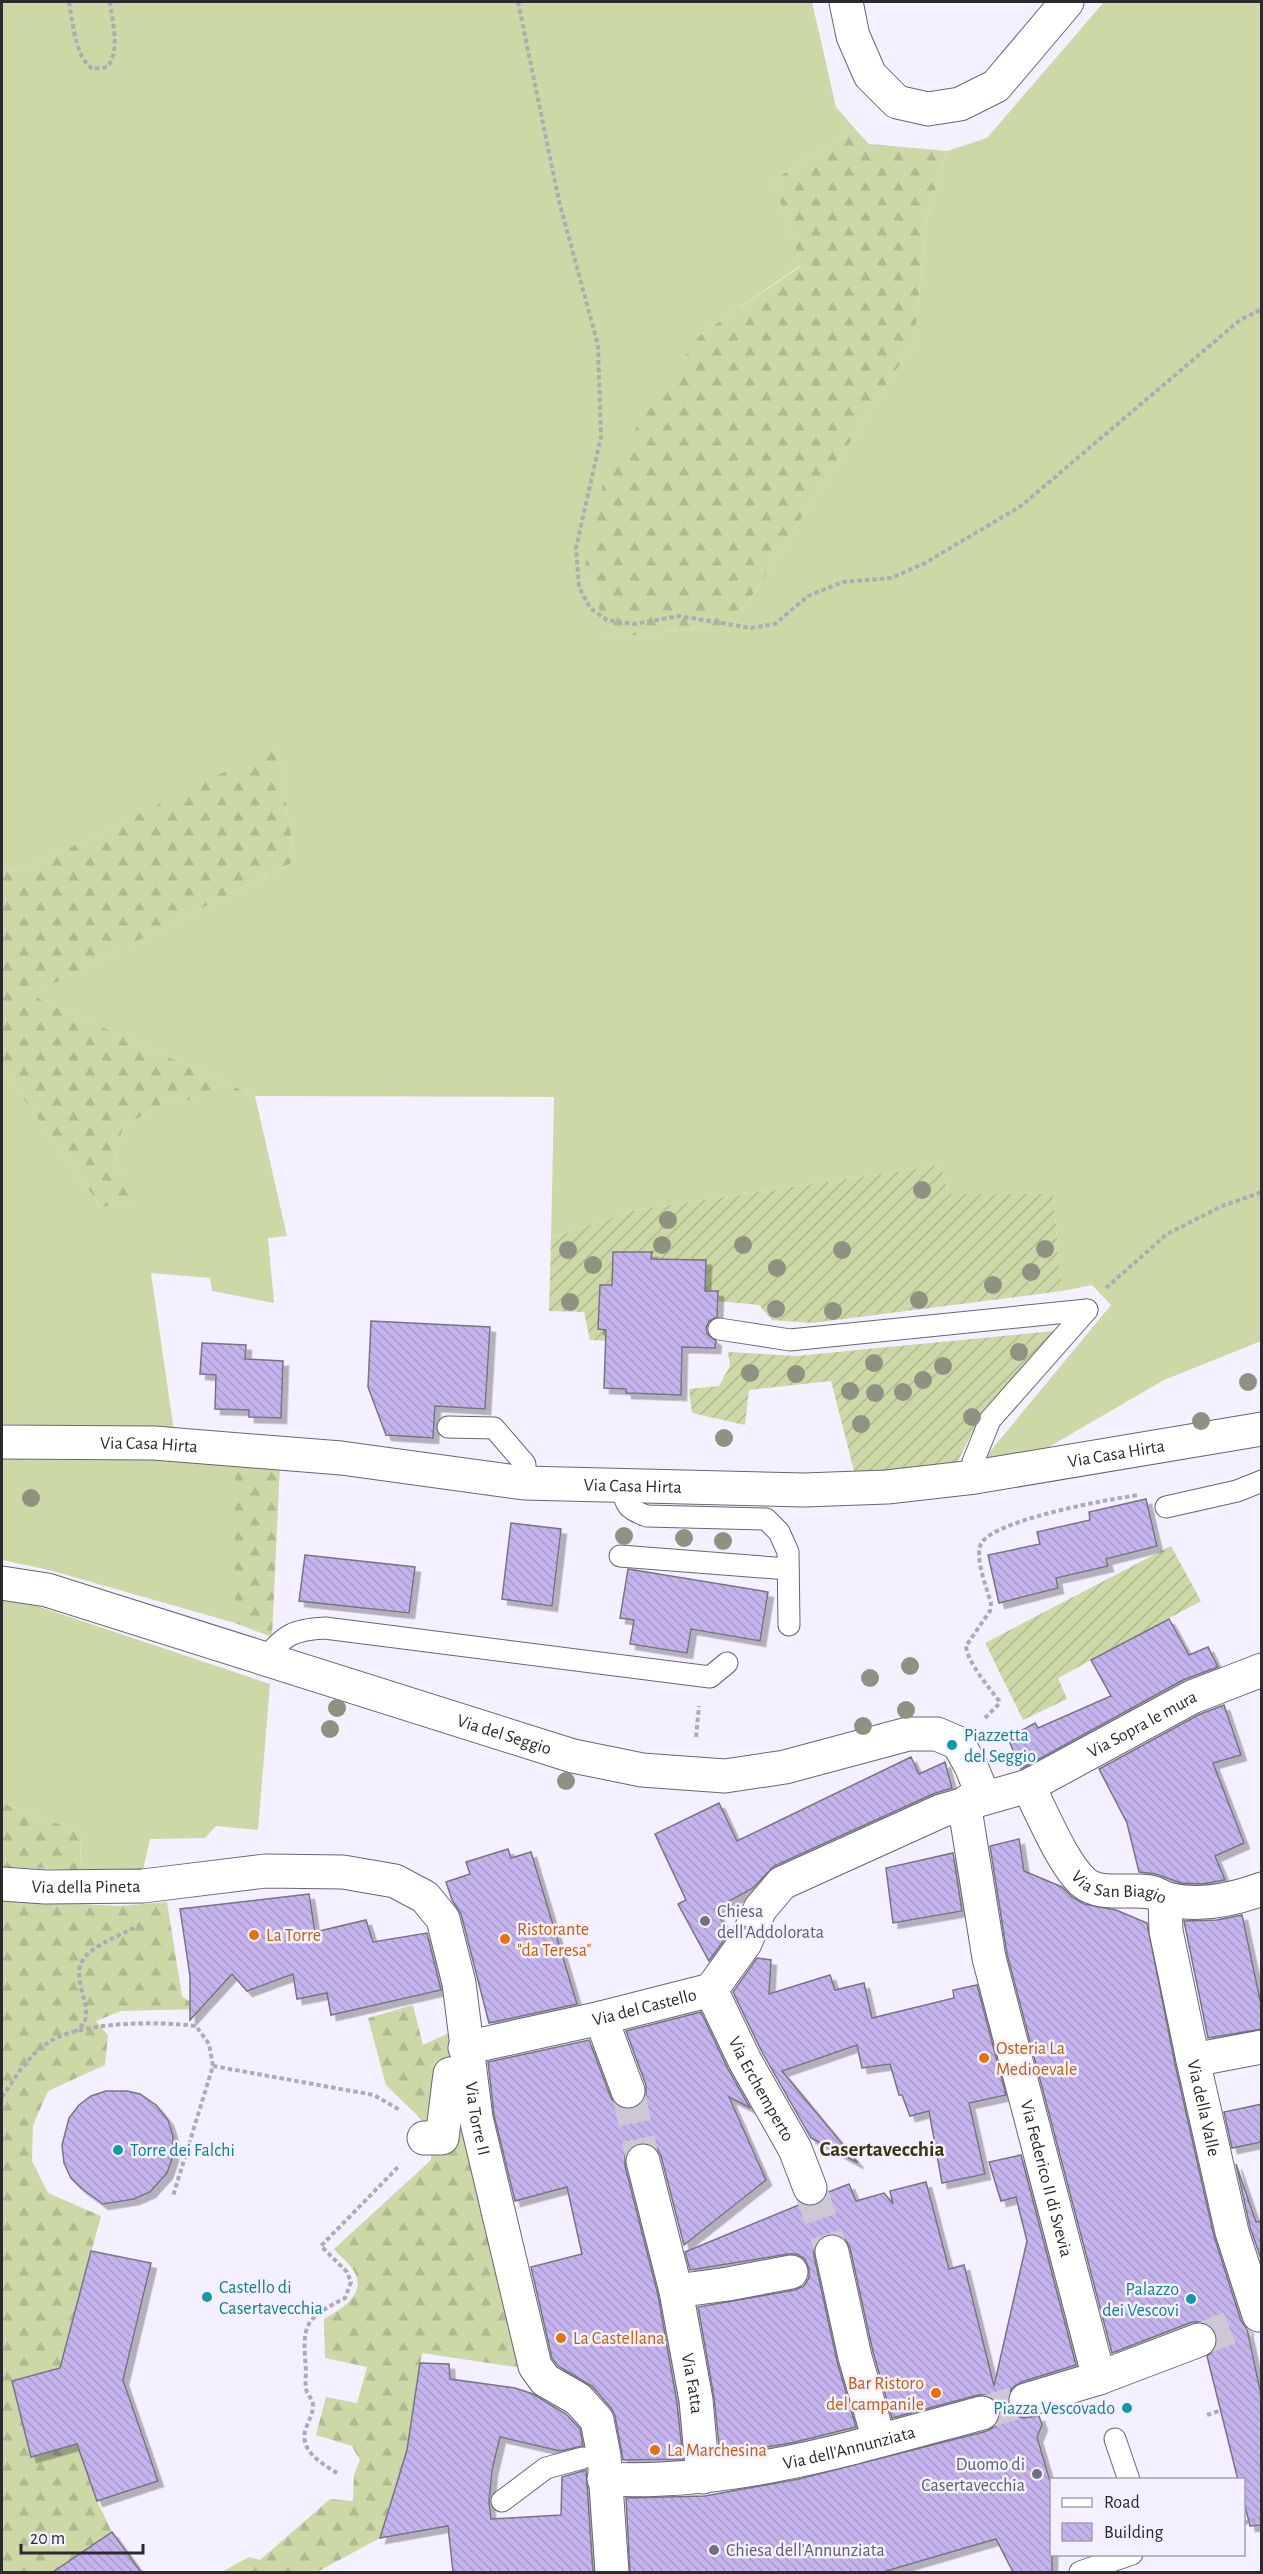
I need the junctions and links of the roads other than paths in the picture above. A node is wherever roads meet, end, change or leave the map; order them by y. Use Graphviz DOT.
graph roads {
  1 [pos="846,2"];
  2 [pos="1067,2"];
  3 [pos="719,1329"];
  4 [pos="448,1427"];
  5 [pos="1262,1429"];
  6 [pos="2,1442"];
  7 [pos="975,1477"];
  8 [pos="1262,1481"];
  9 [pos="524,1484"];
  10 [pos="622,1486"];
  11 [pos="1166,1507"];
  12 [pos="620,1556"];
  13 [pos="788,1569"];
  14 [pos="2,1583"];
  15 [pos="789,1625"];
  16 [pos="265,1658"];
  17 [pos="726,1663"];
  18 [pos="1262,1670"];
  19 [pos="1028,1786"];
  20 [pos="976,1800"];
  21 [pos="2,1884"];
  22 [pos="171,1884"];
  23 [pos="1262,1889"];
  24 [pos="1166,1899"];
  25 [pos="711,1990"];
  26 [pos="601,2018"];
  27 [pos="1262,2047"];
  28 [pos="467,2060"];
  29 [pos="1193,2060"];
  30 [pos="628,2091"];
  31 [pos="424,2139"];
  32 [pos="643,2161"];
  33 [pos="810,2188"];
  34 [pos="831,2258"];
  35 [pos="791,2272"];
  36 [pos="676,2291"];
  37 [pos="1256,2316"];
  38 [pos="1199,2340"];
  39 [pos="1099,2378"];
  40 [pos="1026,2400"];
  41 [pos="982,2413"];
  42 [pos="1115,2439"];
  43 [pos="879,2440"];
  44 [pos="596,2462"];
  45 [pos="703,2478"];
  46 [pos="1128,2478"];
  47 [pos="502,2500"];
  48 [pos="1126,2556"];
  49 [pos="612,2572"];
  50 [pos="1080,2572"];
  1 -- 2 [label="street"];
  3 -- 7 [label="lane"];
  4 -- 9 [label="lane"];
  5 -- 7 [label="street, Via Casa Hirta"];
  6 -- 9 [label="street, Via Casa Hirta"];
  7 -- 10 [label="street, Via Casa Hirta"];
  8 -- 11 [label="lane"];
  9 -- 10 [label="street, Via Casa Hirta"];
  10 -- 13 [label="lane"];
  12 -- 13 [label="lane"];
  13 -- 15 [label="lane"];
  14 -- 16 [label="street, Via del Seggio"];
  16 -- 17 [label="lane"];
  16 -- 20 [label="street, Via del Seggio"];
  18 -- 19 [label="street, Via Sopra le mura"];
  19 -- 20 [label="street, Via Sopra le mura"];
  19 -- 24 [label="street, Via San Biagio"];
  20 -- 25 [label="street, Via del Castello"];
  20 -- 39 [label="street, Via Federico II di Svevia"];
  21 -- 22 [label="street, Via della Pineta"];
  22 -- 28 [label="street, Via Torre II"];
  23 -- 24 [label="street, Via San Biagio"];
  24 -- 29 [label="street, Via della Valle"];
  25 -- 26 [label="street, Via del Castello"];
  25 -- 33 [label="street, Via Erchemperto"];
  26 -- 28 [label="street, Via del Castello"];
  26 -- 30 [label="street"];
  27 -- 29 [label="street"];
  28 -- 31 [label="street"];
  28 -- 44 [label="street, Via Torre II"];
  29 -- 37 [label="street, Via della Valle"];
  32 -- 36 [label="street, Via Fatta"];
  34 -- 43 [label="street"];
  35 -- 36 [label="street"];
  36 -- 45 [label="street, Via Fatta"];
  38 -- 39 [label="street"];
  39 -- 40 [label="street"];
  41 -- 43 [label="street, Via dell'Annunziata"];
  42 -- 46 [label="lane"];
  43 -- 45 [label="street, Via dell'Annunziata"];
  44 -- 45 [label="street, Via dell'Annunziata"];
  44 -- 47 [label="lane"];
  44 -- 49 [label="street, Via Torre II"];
  48 -- 50 [label="lane"];
}
